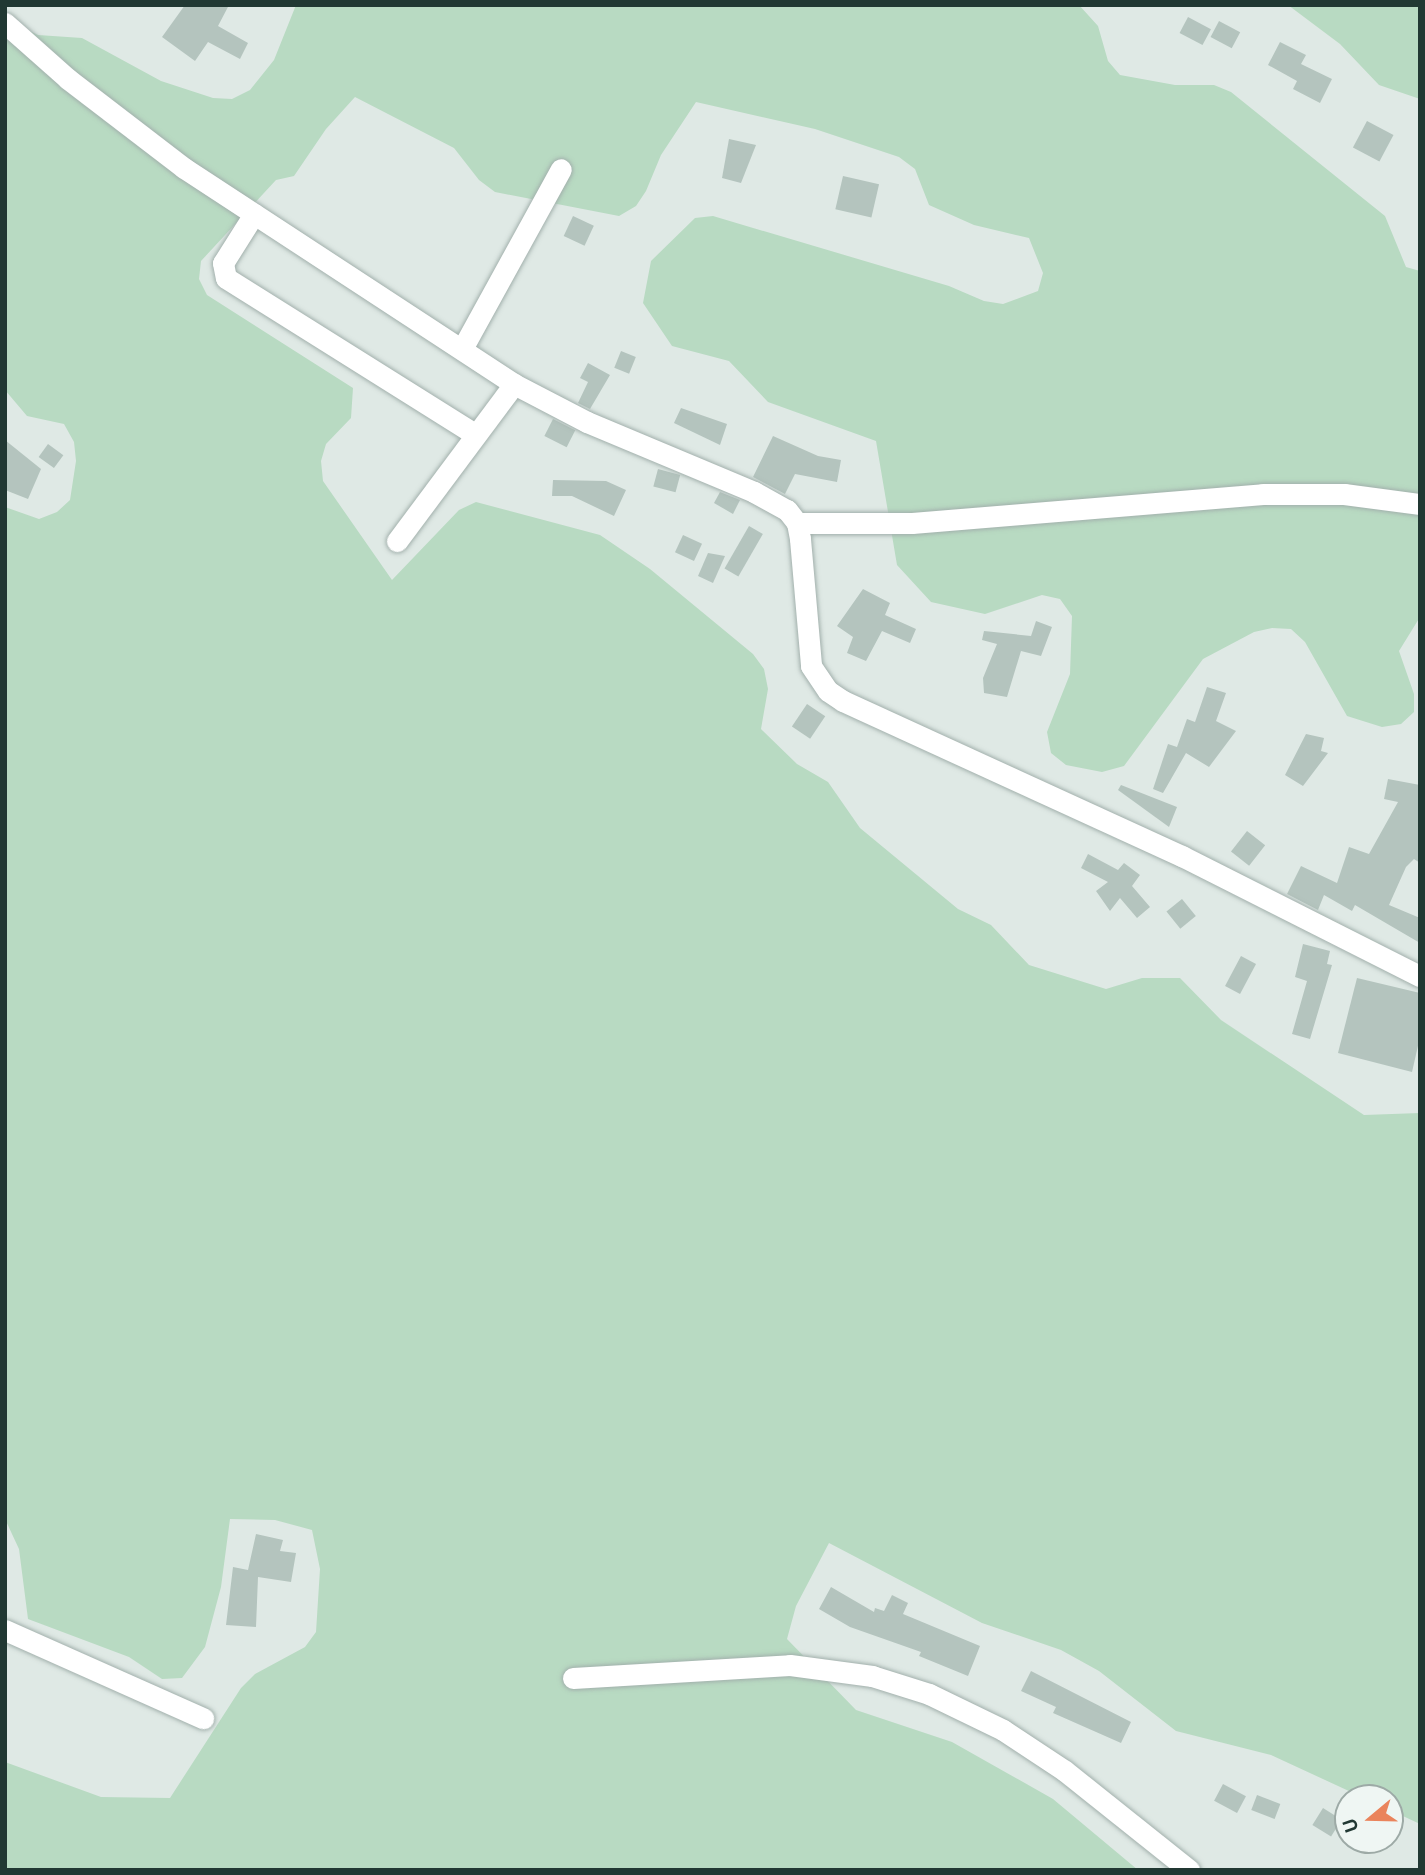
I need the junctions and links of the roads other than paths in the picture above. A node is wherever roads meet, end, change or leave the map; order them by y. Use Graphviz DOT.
graph roads {
  1 [pos="5,23"];
  2 [pos="561,169"];
  3 [pos="254,214"];
  4 [pos="462,349"];
  5 [pos="514,384"];
  6 [pos="475,435"];
  7 [pos="1420,504"];
  8 [pos="797,523"];
  9 [pos="397,541"];
  10 [pos="1420,976"];
  11 [pos="5,1630"];
  12 [pos="573,1678"];
  13 [pos="203,1718"];
  14 [pos="1188,1870"];
  1 -- 3 [label="street"];
  2 -- 4 [label="street"];
  3 -- 4 [label="street"];
  3 -- 6 [label="street"];
  4 -- 5 [label="street"];
  5 -- 6 [label="street"];
  5 -- 8 [label="street"];
  6 -- 9 [label="street"];
  7 -- 8 [label="street"];
  8 -- 10 [label="street"];
  11 -- 13 [label="street"];
  12 -- 14 [label="street"];
}
